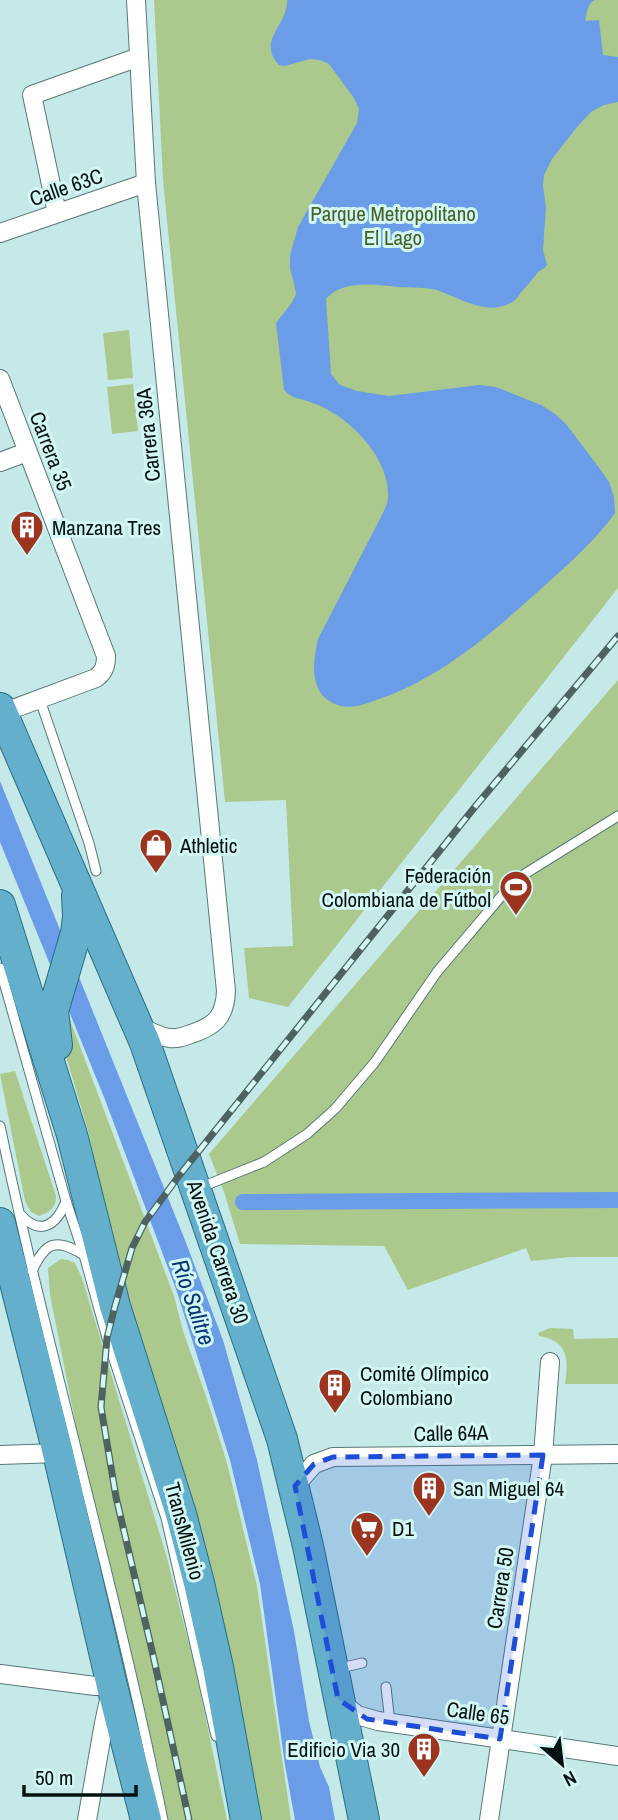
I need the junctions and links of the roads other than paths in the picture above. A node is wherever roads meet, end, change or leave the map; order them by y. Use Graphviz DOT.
graph roads {
  1 [pos="136,0"];
  2 [pos="139,57"];
  3 [pos="146,183"];
  4 [pos="57,214"];
  5 [pos="0,233"];
  6 [pos="0,379"];
  7 [pos="27,452"];
  8 [pos="0,462"];
  9 [pos="40,700"];
  10 [pos="1,710"];
  11 [pos="618,816"];
  12 [pos="85,875"];
  13 [pos="0,905"];
  14 [pos="0,968"];
  15 [pos="138,1025"];
  16 [pos="179,1038"];
  17 [pos="156,1073"];
  18 [pos="0,1126"];
  19 [pos="72,1135"];
  20 [pos="196,1189"];
  21 [pos="66,1201"];
  22 [pos="9,1218"];
  23 [pos="84,1255"];
  24 [pos="32,1271"];
  25 [pos="550,1362"];
  26 [pos="58,1453"];
  27 [pos="618,1454"];
  28 [pos="0,1455"];
  29 [pos="543,1455"];
  30 [pos="295,1486"];
  31 [pos="362,1663"];
  32 [pos="332,1670"];
  33 [pos="0,1674"];
  34 [pos="112,1686"];
  35 [pos="386,1687"];
  36 [pos="338,1699"];
  37 [pos="390,1723"];
  38 [pos="500,1739"];
  39 [pos="218,1746"];
  40 [pos="618,1756"];
  41 [pos="87,1820"];
  42 [pos="146,1820"];
  43 [pos="163,1820"];
  44 [pos="246,1820"];
  45 [pos="364,1820"];
  46 [pos="489,1820"];
  1 -- 2 [label="street, Carrera 36A"];
  2 -- 3 [label="street, Carrera 36A"];
  2 -- 4 [label="street"];
  3 -- 4 [label="street, Calle 63C"];
  3 -- 16 [label="street, Carrera 36A"];
  4 -- 5 [label="street, Calle 63C"];
  6 -- 7 [label="street, Carrera 35"];
  7 -- 8 [label="street"];
  7 -- 9 [label="street, Carrera 35"];
  9 -- 10 [label="street"];
  9 -- 12 [label="lane"];
  10 -- 12 [label="highway, Avenida Carrera 30"];
  11 -- 20 [label="lane"];
  12 -- 15 [label="highway, Avenida Carrera 30"];
  12 -- 19 [label="highway"];
  13 -- 19 [label="highway"];
  14 -- 21 [label="lane, TransMilenio"];
  15 -- 16 [label="street"];
  15 -- 17 [label="highway, Avenida Carrera 30"];
  16 -- 17 [label="street"];
  17 -- 20 [label="highway, Avenida Carrera 30"];
  18 -- 22 [label="lane"];
  19 -- 44 [label="highway"];
  20 -- 30 [label="highway, Avenida Carrera 30"];
  21 -- 22 [label="lane"];
  21 -- 23 [label="lane, TransMilenio"];
  22 -- 24 [label="lane"];
  22 -- 26 [label="highway"];
  23 -- 24 [label="lane"];
  23 -- 39 [label="lane, TransMilenio"];
  24 -- 43 [label="lane"];
  25 -- 29 [label="street, Carrera 50"];
  26 -- 28 [label="street"];
  26 -- 34 [label="highway"];
  27 -- 29 [label="street, Calle 64A"];
  29 -- 30 [label="street, Calle 64A"];
  29 -- 38 [label="street, Carrera 50"];
  30 -- 32 [label="highway, Avenida Carrera 30"];
  31 -- 32 [label="lane"];
  32 -- 36 [label="highway, Avenida Carrera 30"];
  33 -- 34 [label="street"];
  34 -- 41 [label="street"];
  34 -- 42 [label="highway"];
  35 -- 37 [label="lane"];
  36 -- 37 [label="street, Calle 65"];
  36 -- 45 [label="highway, Avenida Carrera 30"];
  37 -- 38 [label="street, Calle 65"];
  38 -- 40 [label="street, Calle 65"];
  38 -- 46 [label="street, Carrera 50"];
}
